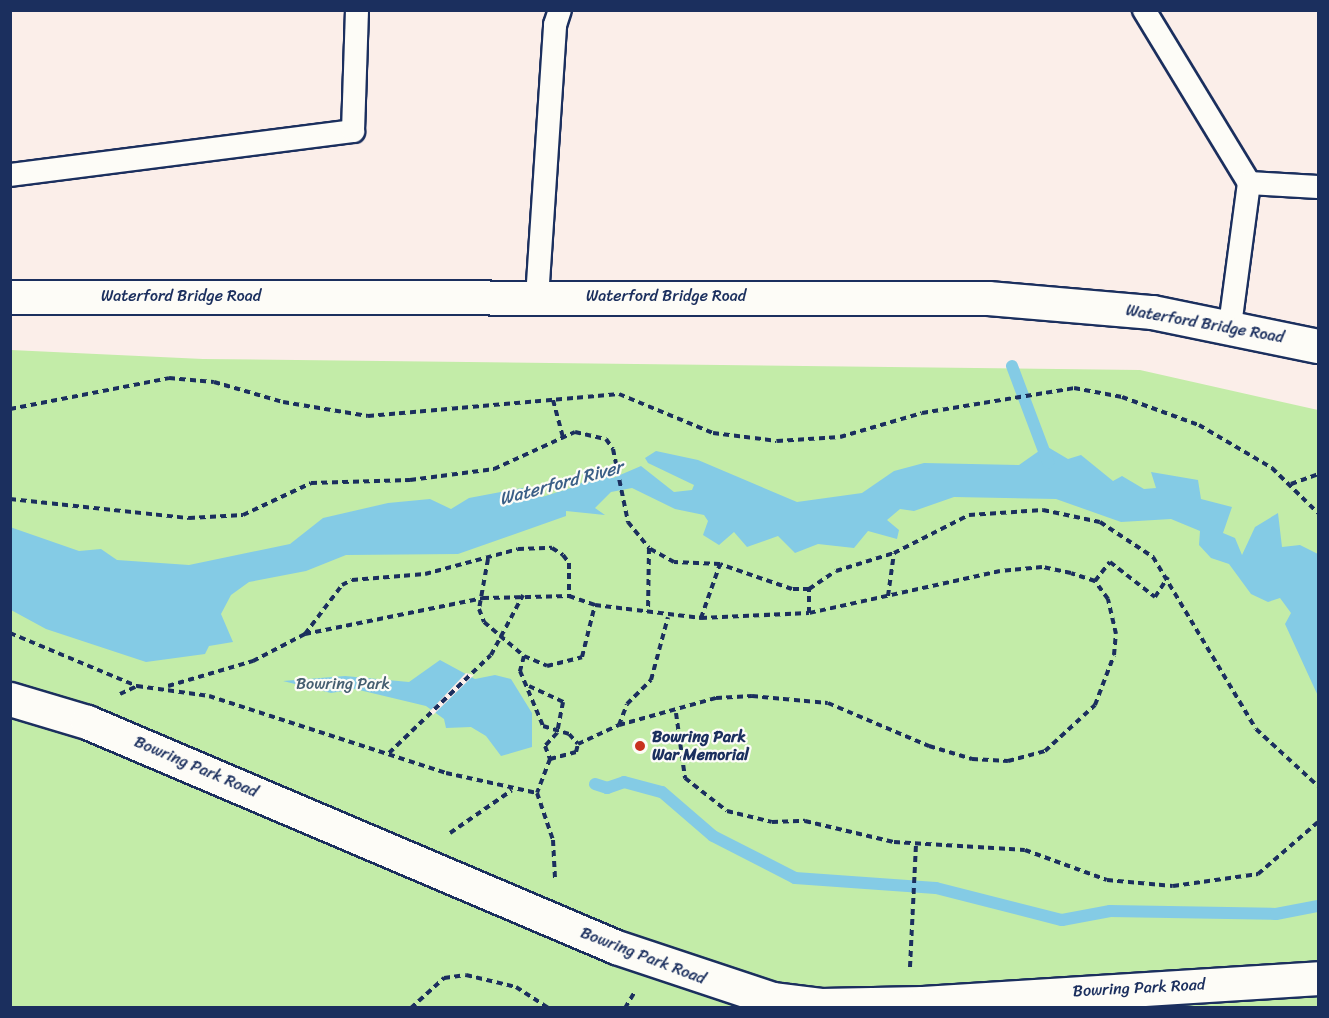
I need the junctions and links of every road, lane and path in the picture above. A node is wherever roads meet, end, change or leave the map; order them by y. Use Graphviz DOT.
graph roads {
  1 [pos="357,10"];
  2 [pos="560,10"];
  3 [pos="1144,10"];
  4 [pos="10,175"];
  5 [pos="1249,183"];
  6 [pos="1318,187"];
  7 [pos="10,297"];
  8 [pos="537,298"];
  9 [pos="1230,326"];
  10 [pos="1318,346"];
  11 [pos="553,400"];
  12 [pos="10,409"];
  13 [pos="563,437"];
  14 [pos="1318,474"];
  15 [pos="1291,484"];
  16 [pos="10,499"];
  17 [pos="1318,513"];
  18 [pos="649,548"];
  19 [pos="894,553"];
  20 [pos="488,559"];
  21 [pos="720,564"];
  22 [pos="1168,577"];
  23 [pos="1095,581"];
  24 [pos="809,589"];
  25 [pos="524,594"];
  26 [pos="569,596"];
  27 [pos="888,596"];
  28 [pos="483,598"];
  29 [pos="595,605"];
  30 [pos="648,612"];
  31 [pos="809,613"];
  32 [pos="668,616"];
  33 [pos="701,618"];
  34 [pos="10,633"];
  35 [pos="305,634"];
  36 [pos="502,639"];
  37 [pos="524,656"];
  38 [pos="529,686"];
  39 [pos="168,687"];
  40 [pos="10,699"];
  41 [pos="676,713"];
  42 [pos="619,725"];
  43 [pos="557,733"];
  44 [pos="578,744"];
  45 [pos="390,753"];
  46 [pos="550,759"];
  47 [pos="1318,786"];
  48 [pos="513,789"];
  49 [pos="537,793"];
  50 [pos="1318,822"];
  51 [pos="916,844"];
  52 [pos="417,861"];
  53 [pos="550,919"];
  54 [pos="1318,978"];
  55 [pos="908,1004"];
  56 [pos="411,1008"];
  57 [pos="548,1008"];
  1 -- 4 [label="lane"];
  2 -- 8 [label="lane"];
  3 -- 5 [label="lane"];
  5 -- 6 [label="lane"];
  5 -- 9 [label="lane"];
  7 -- 8 [label="street, Waterford Bridge Road"];
  8 -- 9 [label="street, Waterford Bridge Road"];
  9 -- 10 [label="street, Waterford Bridge Road"];
  11 -- 12 [label="path"];
  11 -- 13 [label="path"];
  11 -- 15 [label="path"];
  13 -- 16 [label="path"];
  13 -- 18 [label="path"];
  14 -- 15 [label="path"];
  15 -- 17 [label="path"];
  18 -- 21 [label="path"];
  18 -- 30 [label="path"];
  19 -- 22 [label="path"];
  19 -- 24 [label="path"];
  19 -- 27 [label="path"];
  20 -- 26 [label="path"];
  20 -- 28 [label="path"];
  20 -- 35 [label="path"];
  21 -- 24 [label="path"];
  21 -- 33 [label="path"];
  22 -- 23 [label="path"];
  22 -- 47 [label="path"];
  23 -- 27 [label="path"];
  23 -- 41 [label="path"];
  24 -- 31 [label="path"];
  25 -- 26 [label="path"];
  25 -- 28 [label="path"];
  25 -- 36 [label="path"];
  26 -- 29 [label="path"];
  27 -- 31 [label="path"];
  28 -- 35 [label="path"];
  28 -- 36 [label="path"];
  29 -- 30 [label="path"];
  29 -- 37 [label="path"];
  30 -- 32 [label="path"];
  31 -- 33 [label="path"];
  32 -- 33 [label="path"];
  32 -- 42 [label="path"];
  34 -- 39 [label="path"];
  35 -- 39 [label="path"];
  36 -- 37 [label="path"];
  36 -- 45 [label="path"];
  37 -- 38 [label="path"];
  38 -- 43 [label="path"];
  38 -- 43 [label="path"];
  39 -- 45 [label="path"];
  40 -- 52 [label="street, Bowring Park Road"];
  41 -- 42 [label="path"];
  41 -- 51 [label="path"];
  42 -- 44 [label="path"];
  43 -- 44 [label="path"];
  43 -- 46 [label="path"];
  44 -- 46 [label="path"];
  45 -- 48 [label="path"];
  46 -- 49 [label="path"];
  48 -- 49 [label="path"];
  48 -- 52 [label="path"];
  49 -- 53 [label="path"];
  50 -- 51 [label="path"];
  51 -- 55 [label="path"];
  52 -- 53 [label="street, Bowring Park Road"];
  53 -- 55 [label="street, Bowring Park Road"];
  54 -- 55 [label="street, Bowring Park Road"];
  56 -- 57 [label="path"];
}
